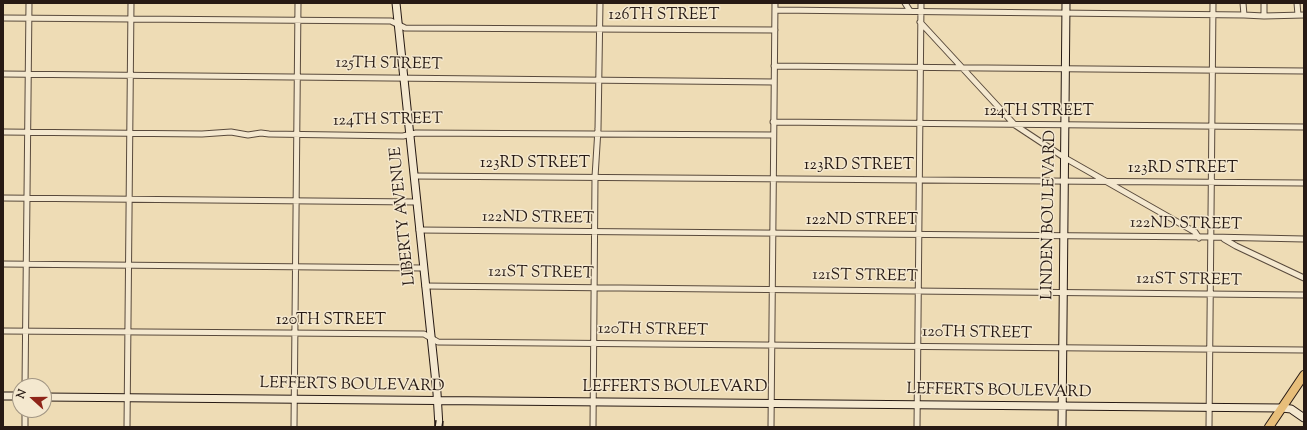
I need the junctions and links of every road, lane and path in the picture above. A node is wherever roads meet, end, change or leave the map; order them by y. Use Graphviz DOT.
graph roads {
  1 [pos="29,3"];
  2 [pos="131,3"];
  3 [pos="298,3"];
  4 [pos="396,3"];
  5 [pos="600,3"];
  6 [pos="775,3"];
  7 [pos="905,3"];
  8 [pos="920,3"];
  9 [pos="1066,3"];
  10 [pos="1213,3"];
  11 [pos="1243,3"];
  12 [pos="1264,3"];
  13 [pos="1298,3"];
  14 [pos="775,10"];
  15 [pos="910,11"];
  16 [pos="920,11"];
  17 [pos="1066,13"];
  18 [pos="1213,14"];
  19 [pos="1244,15"];
  20 [pos="1298,15"];
  21 [pos="1304,15"];
  22 [pos="1264,16"];
  23 [pos="3,18"];
  24 [pos="29,18"];
  25 [pos="131,19"];
  26 [pos="298,21"];
  27 [pos="920,22"];
  28 [pos="398,24"];
  29 [pos="600,29"];
  30 [pos="774,30"];
  31 [pos="774,66"];
  32 [pos="920,68"];
  33 [pos="963,68"];
  34 [pos="1066,69"];
  35 [pos="1212,70"];
  36 [pos="1304,71"];
  37 [pos="3,74"];
  38 [pos="28,74"];
  39 [pos="130,75"];
  40 [pos="298,76"];
  41 [pos="403,78"];
  42 [pos="600,80"];
  43 [pos="774,82"];
  44 [pos="773,122"];
  45 [pos="919,124"];
  46 [pos="1015,125"];
  47 [pos="1065,125"];
  48 [pos="1212,126"];
  49 [pos="1304,127"];
  50 [pos="3,132"];
  51 [pos="28,132"];
  52 [pos="130,133"];
  53 [pos="409,134"];
  54 [pos="598,134"];
  55 [pos="297,135"];
  56 [pos="773,135"];
  57 [pos="1065,158"];
  58 [pos="414,176"];
  59 [pos="595,177"];
  60 [pos="773,178"];
  61 [pos="919,179"];
  62 [pos="1065,180"];
  63 [pos="1105,181"];
  64 [pos="1211,182"];
  65 [pos="1304,183"];
  66 [pos="3,198"];
  67 [pos="27,198"];
  68 [pos="129,199"];
  69 [pos="296,201"];
  70 [pos="416,202"];
  71 [pos="419,230"];
  72 [pos="594,232"];
  73 [pos="773,234"];
  74 [pos="919,234"];
  75 [pos="1064,237"];
  76 [pos="1211,237"];
  77 [pos="1199,238"];
  78 [pos="1222,238"];
  79 [pos="1304,239"];
  80 [pos="3,264"];
  81 [pos="26,264"];
  82 [pos="129,265"];
  83 [pos="296,267"];
  84 [pos="423,268"];
  85 [pos="1304,278"];
  86 [pos="425,286"];
  87 [pos="594,288"];
  88 [pos="772,289"];
  89 [pos="918,291"];
  90 [pos="1064,292"];
  91 [pos="1210,294"];
  92 [pos="1304,295"];
  93 [pos="3,331"];
  94 [pos="26,331"];
  95 [pos="128,332"];
  96 [pos="295,333"];
  97 [pos="431,338"];
  98 [pos="593,344"];
  99 [pos="772,346"];
  100 [pos="918,347"];
  101 [pos="1063,348"];
  102 [pos="1210,349"];
  103 [pos="1304,350"];
  104 [pos="1304,374"];
  105 [pos="25,378"];
  106 [pos="52,397"];
  107 [pos="127,397"];
  108 [pos="295,399"];
  109 [pos="437,401"];
  110 [pos="593,402"];
  111 [pos="771,403"];
  112 [pos="917,405"];
  113 [pos="1063,406"];
  114 [pos="1209,407"];
  115 [pos="1282,408"];
  116 [pos="1304,418"];
  117 [pos="127,427"];
  118 [pos="294,427"];
  119 [pos="439,427"];
  120 [pos="593,427"];
  121 [pos="771,427"];
  122 [pos="917,427"];
  123 [pos="1062,427"];
  124 [pos="1209,427"];
  125 [pos="1270,427"];
  1 -- 24 [label="street"];
  2 -- 25 [label="street"];
  3 -- 26 [label="street"];
  4 -- 28 [label="street, LIBERTY AVENUE"];
  5 -- 29 [label="street"];
  6 -- 14 [label="street"];
  7 -- 15 [label="street"];
  8 -- 16 [label="street"];
  9 -- 17 [label="street, LINDEN BOULEVARD"];
  10 -- 18 [label="street"];
  11 -- 19 [label="street"];
  12 -- 22 [label="street"];
  13 -- 20 [label="street"];
  14 -- 15 [label="street"];
  14 -- 30 [label="street"];
  15 -- 16 [label="street"];
  16 -- 17 [label="street"];
  16 -- 27 [label="street"];
  17 -- 18 [label="street"];
  17 -- 34 [label="street, LINDEN BOULEVARD"];
  18 -- 19 [label="street"];
  18 -- 35 [label="street"];
  19 -- 22 [label="street"];
  20 -- 21 [label="street"];
  20 -- 22 [label="street"];
  23 -- 24 [label="street, 126TH STREET"];
  24 -- 25 [label="street, 126TH STREET"];
  24 -- 38 [label="street"];
  25 -- 26 [label="street, 126TH STREET"];
  25 -- 39 [label="street"];
  26 -- 28 [label="street, 126TH STREET"];
  26 -- 40 [label="street"];
  27 -- 32 [label="street"];
  27 -- 33 [label="street"];
  28 -- 29 [label="street, 126TH STREET"];
  28 -- 41 [label="street, LIBERTY AVENUE"];
  29 -- 30 [label="street, 126TH STREET"];
  29 -- 42 [label="street"];
  30 -- 31 [label="street"];
  31 -- 32 [label="street"];
  31 -- 43 [label="street"];
  32 -- 33 [label="street"];
  32 -- 45 [label="street"];
  33 -- 34 [label="street"];
  33 -- 46 [label="street"];
  34 -- 35 [label="street"];
  34 -- 47 [label="street, LINDEN BOULEVARD"];
  35 -- 36 [label="street"];
  35 -- 48 [label="street"];
  37 -- 38 [label="street, 125TH STREET"];
  38 -- 39 [label="street, 125TH STREET"];
  38 -- 51 [label="street"];
  39 -- 40 [label="street, 125TH STREET"];
  39 -- 52 [label="street"];
  40 -- 41 [label="street, 125TH STREET"];
  40 -- 55 [label="street"];
  41 -- 42 [label="street, 125TH STREET"];
  41 -- 53 [label="street, LIBERTY AVENUE"];
  42 -- 43 [label="street, 125TH STREET"];
  42 -- 54 [label="street"];
  43 -- 44 [label="street"];
  44 -- 45 [label="street, 124TH STREET"];
  44 -- 56 [label="street"];
  45 -- 46 [label="street, 124TH STREET"];
  45 -- 61 [label="street"];
  46 -- 47 [label="street, 124TH STREET"];
  46 -- 57 [label="street"];
  47 -- 48 [label="street, 124TH STREET"];
  47 -- 57 [label="street, LINDEN BOULEVARD"];
  48 -- 49 [label="street, 124TH STREET"];
  48 -- 64 [label="street"];
  50 -- 51 [label="street, 124TH STREET"];
  51 -- 52 [label="street, 124TH STREET"];
  51 -- 67 [label="street"];
  52 -- 55 [label="street, 124TH STREET"];
  52 -- 68 [label="street"];
  53 -- 54 [label="street, 124TH STREET"];
  53 -- 55 [label="street, 124TH STREET"];
  53 -- 58 [label="street, LIBERTY AVENUE"];
  54 -- 56 [label="street, 124TH STREET"];
  54 -- 59 [label="street"];
  55 -- 69 [label="street"];
  56 -- 60 [label="street"];
  57 -- 62 [label="street, LINDEN BOULEVARD"];
  57 -- 63 [label="street"];
  58 -- 59 [label="street, 123RD STREET"];
  58 -- 70 [label="street, LIBERTY AVENUE"];
  59 -- 60 [label="street, 123RD STREET"];
  59 -- 72 [label="street"];
  60 -- 61 [label="street, 123RD STREET"];
  60 -- 73 [label="street"];
  61 -- 62 [label="street, 123RD STREET"];
  61 -- 74 [label="street"];
  62 -- 63 [label="street, 123RD STREET"];
  62 -- 75 [label="street, LINDEN BOULEVARD"];
  63 -- 64 [label="street, 123RD STREET"];
  63 -- 77 [label="street"];
  64 -- 65 [label="street, 123RD STREET"];
  64 -- 76 [label="street"];
  66 -- 67 [label="street"];
  67 -- 68 [label="street"];
  67 -- 81 [label="street"];
  68 -- 69 [label="street"];
  68 -- 82 [label="street"];
  69 -- 70 [label="street"];
  69 -- 83 [label="street"];
  70 -- 71 [label="street, LIBERTY AVENUE"];
  71 -- 72 [label="street, 122ND STREET"];
  71 -- 84 [label="street, LIBERTY AVENUE"];
  72 -- 73 [label="street, 122ND STREET"];
  72 -- 87 [label="street"];
  73 -- 74 [label="street, 122ND STREET"];
  73 -- 88 [label="street"];
  74 -- 75 [label="street, 122ND STREET"];
  74 -- 89 [label="street"];
  75 -- 77 [label="street, 122ND STREET"];
  75 -- 90 [label="street, LINDEN BOULEVARD"];
  76 -- 77 [label="street, 122ND STREET"];
  76 -- 78 [label="street, 122ND STREET"];
  76 -- 91 [label="street"];
  78 -- 79 [label="street, 122ND STREET"];
  78 -- 85 [label="street"];
  80 -- 81 [label="street"];
  81 -- 82 [label="street"];
  81 -- 94 [label="street"];
  82 -- 83 [label="street"];
  82 -- 95 [label="street"];
  83 -- 84 [label="street"];
  83 -- 96 [label="street"];
  84 -- 86 [label="street, LIBERTY AVENUE"];
  86 -- 87 [label="street, 121ST STREET"];
  86 -- 97 [label="street, LIBERTY AVENUE"];
  87 -- 88 [label="street, 121ST STREET"];
  87 -- 98 [label="street"];
  88 -- 89 [label="street, 121ST STREET"];
  88 -- 99 [label="street"];
  89 -- 90 [label="street, 121ST STREET"];
  89 -- 100 [label="street"];
  90 -- 91 [label="street, 121ST STREET"];
  90 -- 101 [label="street, LINDEN BOULEVARD"];
  91 -- 92 [label="street, 121ST STREET"];
  91 -- 102 [label="street"];
  93 -- 94 [label="street, 120TH STREET"];
  94 -- 95 [label="street, 120TH STREET"];
  94 -- 105 [label="street"];
  95 -- 96 [label="street, 120TH STREET"];
  95 -- 107 [label="street"];
  96 -- 97 [label="street, 120TH STREET"];
  96 -- 108 [label="street"];
  97 -- 98 [label="street, 120TH STREET"];
  97 -- 109 [label="street, LIBERTY AVENUE"];
  98 -- 99 [label="street, 120TH STREET"];
  98 -- 110 [label="street"];
  99 -- 100 [label="street, 120TH STREET"];
  99 -- 111 [label="street"];
  100 -- 101 [label="street, 120TH STREET"];
  100 -- 112 [label="street"];
  101 -- 102 [label="street, 120TH STREET"];
  101 -- 113 [label="street, LINDEN BOULEVARD"];
  102 -- 103 [label="street, 120TH STREET"];
  102 -- 114 [label="street"];
  104 -- 115 [label="main road"];
  106 -- 107 [label="street, LEFFERTS BOULEVARD"];
  107 -- 108 [label="street, LEFFERTS BOULEVARD"];
  107 -- 117 [label="street"];
  108 -- 109 [label="street, LEFFERTS BOULEVARD"];
  108 -- 118 [label="street"];
  109 -- 110 [label="street, LEFFERTS BOULEVARD"];
  109 -- 119 [label="street, LIBERTY AVENUE"];
  110 -- 111 [label="street, LEFFERTS BOULEVARD"];
  110 -- 120 [label="street"];
  111 -- 112 [label="street, LEFFERTS BOULEVARD"];
  111 -- 121 [label="street"];
  112 -- 113 [label="street, LEFFERTS BOULEVARD"];
  112 -- 122 [label="street"];
  113 -- 114 [label="street, LEFFERTS BOULEVARD"];
  113 -- 123 [label="street, LINDEN BOULEVARD"];
  114 -- 115 [label="street, LEFFERTS BOULEVARD"];
  114 -- 124 [label="street"];
  115 -- 116 [label="street, LEFFERTS BOULEVARD"];
  115 -- 125 [label="main road"];
}
